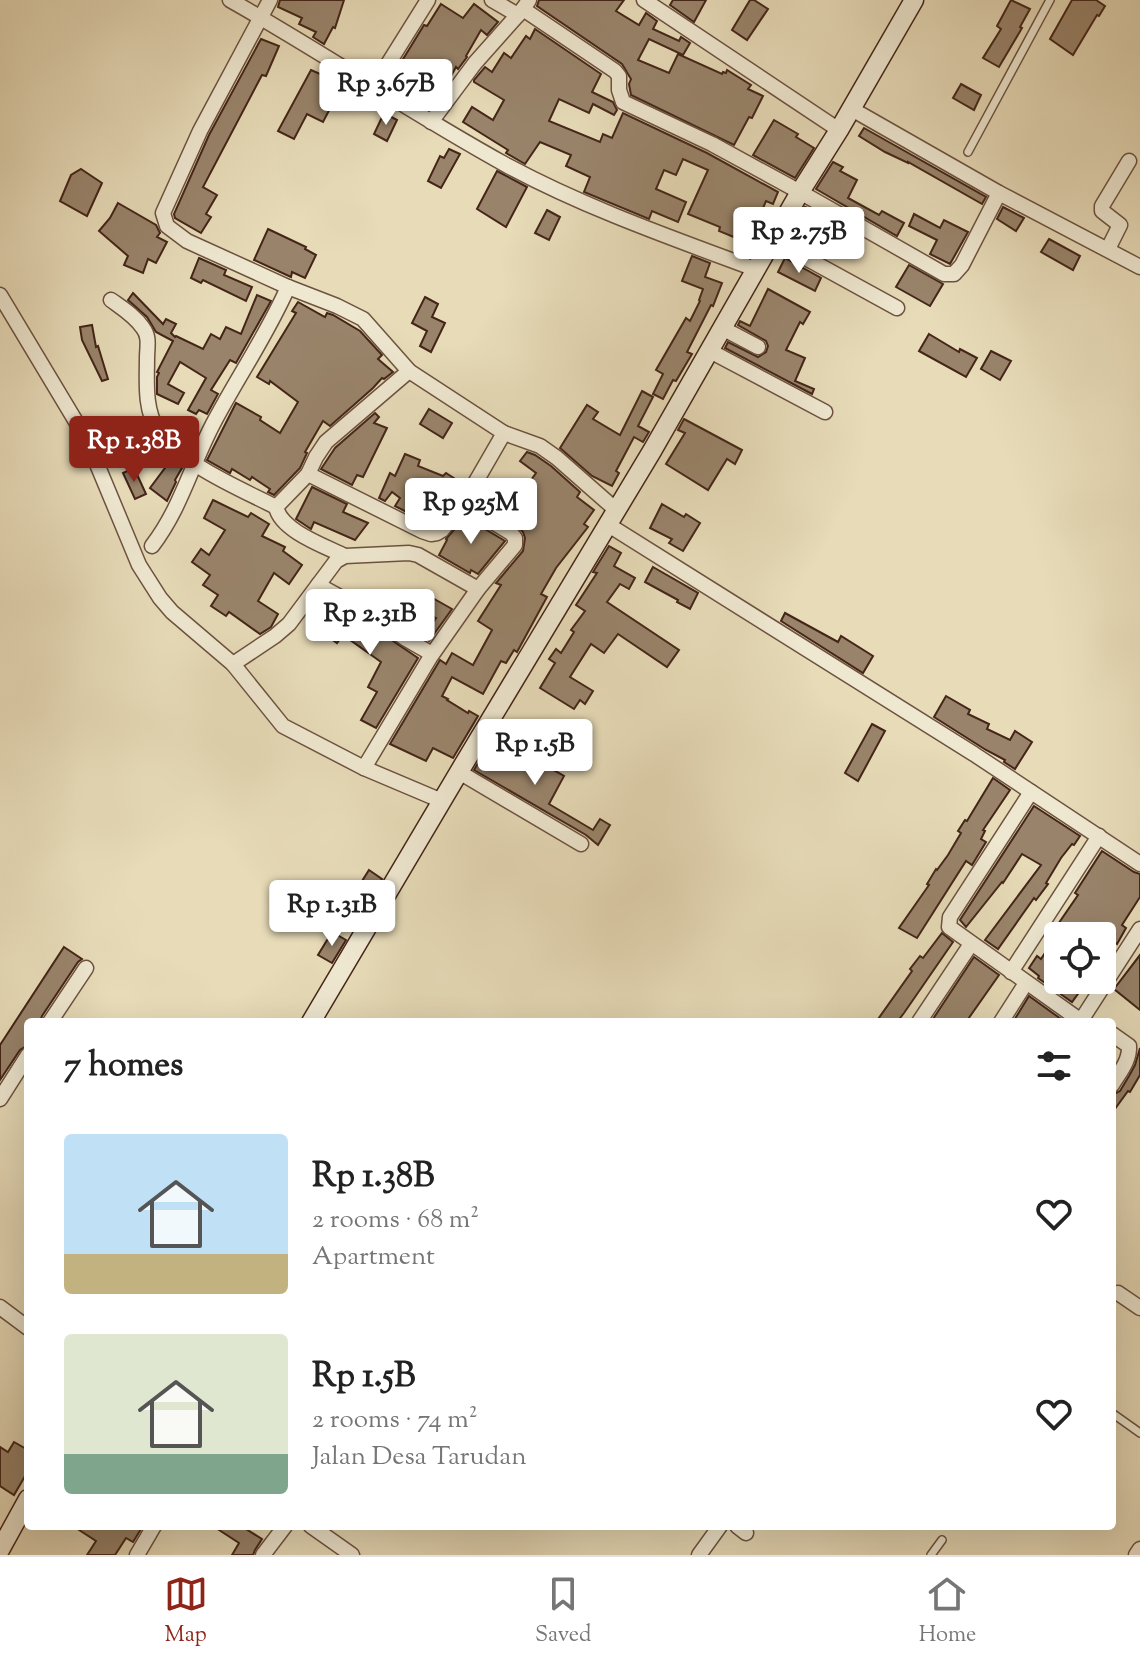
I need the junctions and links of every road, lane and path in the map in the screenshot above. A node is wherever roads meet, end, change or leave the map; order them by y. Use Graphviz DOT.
graph roads {
  1 [pos="230,0"];
  2 [pos="270,0"];
  3 [pos="428,0"];
  4 [pos="492,0"];
  5 [pos="644,0"];
  6 [pos="914,0"];
  7 [pos="1050,0"];
  8 [pos="665,6"];
  9 [pos="523,8"];
  10 [pos="261,17"];
  11 [pos="373,88"];
  12 [pos="850,108"];
  13 [pos="431,122"];
  14 [pos="839,130"];
  15 [pos="968,152"];
  16 [pos="1129,161"];
  17 [pos="800,192"];
  18 [pos="999,193"];
  19 [pos="773,240"];
  20 [pos="1108,249"];
  21 [pos="1140,267"];
  22 [pos="755,269"];
  23 [pos="288,287"];
  24 [pos="0,295"];
  25 [pos="111,300"];
  26 [pos="897,308"];
  27 [pos="722,328"];
  28 [pos="758,347"];
  29 [pos="710,351"];
  30 [pos="409,371"];
  31 [pos="825,412"];
  32 [pos="504,433"];
  33 [pos="194,464"];
  34 [pos="308,474"];
  35 [pos="463,504"];
  36 [pos="276,507"];
  37 [pos="611,516"];
  38 [pos="152,546"];
  39 [pos="345,556"];
  40 [pos="318,585"];
  41 [pos="478,589"];
  42 [pos="432,654"];
  43 [pos="233,664"];
  44 [pos="367,762"];
  45 [pos="459,772"];
  46 [pos="1031,792"];
  47 [pos="442,801"];
  48 [pos="1099,836"];
  49 [pos="581,844"];
  50 [pos="1140,864"];
  51 [pos="1140,929"];
  52 [pos="971,944"];
  53 [pos="86,968"];
  54 [pos="1011,972"];
  55 [pos="1026,983"];
  56 [pos="53,1018"];
  57 [pos="313,1018"];
  58 [pos="922,1018"];
  59 [pos="1004,1018"];
  60 [pos="1082,1018"];
  61 [pos="1086,1018"];
  62 [pos="1116,1037"];
  63 [pos="24,1061"];
  64 [pos="1116,1078"];
  65 [pos="0,1099"];
  66 [pos="1118,1293"];
  67 [pos="0,1307"];
  68 [pos="1140,1308"];
  69 [pos="24,1325"];
  70 [pos="1116,1416"];
  71 [pos="1140,1433"];
  72 [pos="24,1506"];
  73 [pos="152,1530"];
  74 [pos="282,1530"];
  75 [pos="316,1530"];
  76 [pos="717,1530"];
  77 [pos="942,1540"];
  78 [pos="1140,1549"];
  79 [pos="0,1550"];
  80 [pos="343,1553"];
  81 [pos="137,1555"];
  82 [pos="263,1555"];
  83 [pos="699,1555"];
  84 [pos="931,1555"];
  85 [pos="1136,1555"];
  1 -- 10 [label="street"];
  2 -- 10 [label="street"];
  3 -- 11 [label="street"];
  4 -- 9 [label="street"];
  5 -- 8 [label="street"];
  6 -- 12 [label="street"];
  7 -- 15 [label="lane"];
  8 -- 14 [label="street"];
  9 -- 13 [label="street"];
  9 -- 17 [label="street"];
  10 -- 11 [label="street"];
  10 -- 23 [label="street"];
  11 -- 13 [label="street"];
  12 -- 14 [label="street"];
  12 -- 18 [label="street"];
  13 -- 22 [label="street"];
  14 -- 17 [label="street"];
  16 -- 20 [label="street"];
  17 -- 18 [label="street"];
  17 -- 19 [label="street"];
  18 -- 20 [label="street"];
  19 -- 22 [label="street"];
  19 -- 26 [label="street"];
  20 -- 21 [label="street"];
  22 -- 27 [label="street"];
  23 -- 30 [label="street"];
  23 -- 33 [label="street"];
  24 -- 43 [label="street"];
  25 -- 33 [label="street"];
  27 -- 28 [label="street"];
  27 -- 29 [label="street"];
  29 -- 31 [label="street"];
  29 -- 37 [label="street"];
  30 -- 32 [label="street"];
  30 -- 34 [label="street"];
  32 -- 35 [label="street"];
  32 -- 37 [label="street"];
  33 -- 36 [label="street"];
  33 -- 38 [label="street"];
  34 -- 35 [label="street"];
  34 -- 36 [label="street"];
  35 -- 41 [label="street"];
  36 -- 39 [label="street"];
  37 -- 45 [label="street"];
  37 -- 46 [label="street"];
  39 -- 40 [label="street"];
  39 -- 41 [label="street"];
  40 -- 42 [label="street"];
  40 -- 43 [label="street"];
  41 -- 42 [label="street"];
  42 -- 44 [label="street"];
  43 -- 44 [label="street"];
  44 -- 47 [label="street"];
  45 -- 47 [label="street"];
  45 -- 49 [label="street"];
  46 -- 48 [label="street"];
  46 -- 52 [label="street"];
  47 -- 57 [label="street"];
  48 -- 50 [label="street"];
  48 -- 54 [label="street"];
  51 -- 61 [label="street"];
  52 -- 54 [label="street"];
  52 -- 58 [label="street"];
  53 -- 56 [label="street"];
  54 -- 55 [label="street"];
  55 -- 59 [label="street"];
  55 -- 60 [label="street"];
  62 -- 64 [label="street"];
  63 -- 65 [label="street"];
  66 -- 68 [label="street"];
  67 -- 69 [label="street"];
  70 -- 71 [label="lane"];
  72 -- 79 [label="street"];
  73 -- 81 [label="street"];
  74 -- 82 [label="street"];
  75 -- 80 [label="street"];
  76 -- 83 [label="street"];
  77 -- 84 [label="lane"];
  78 -- 85 [label="street"];
}
